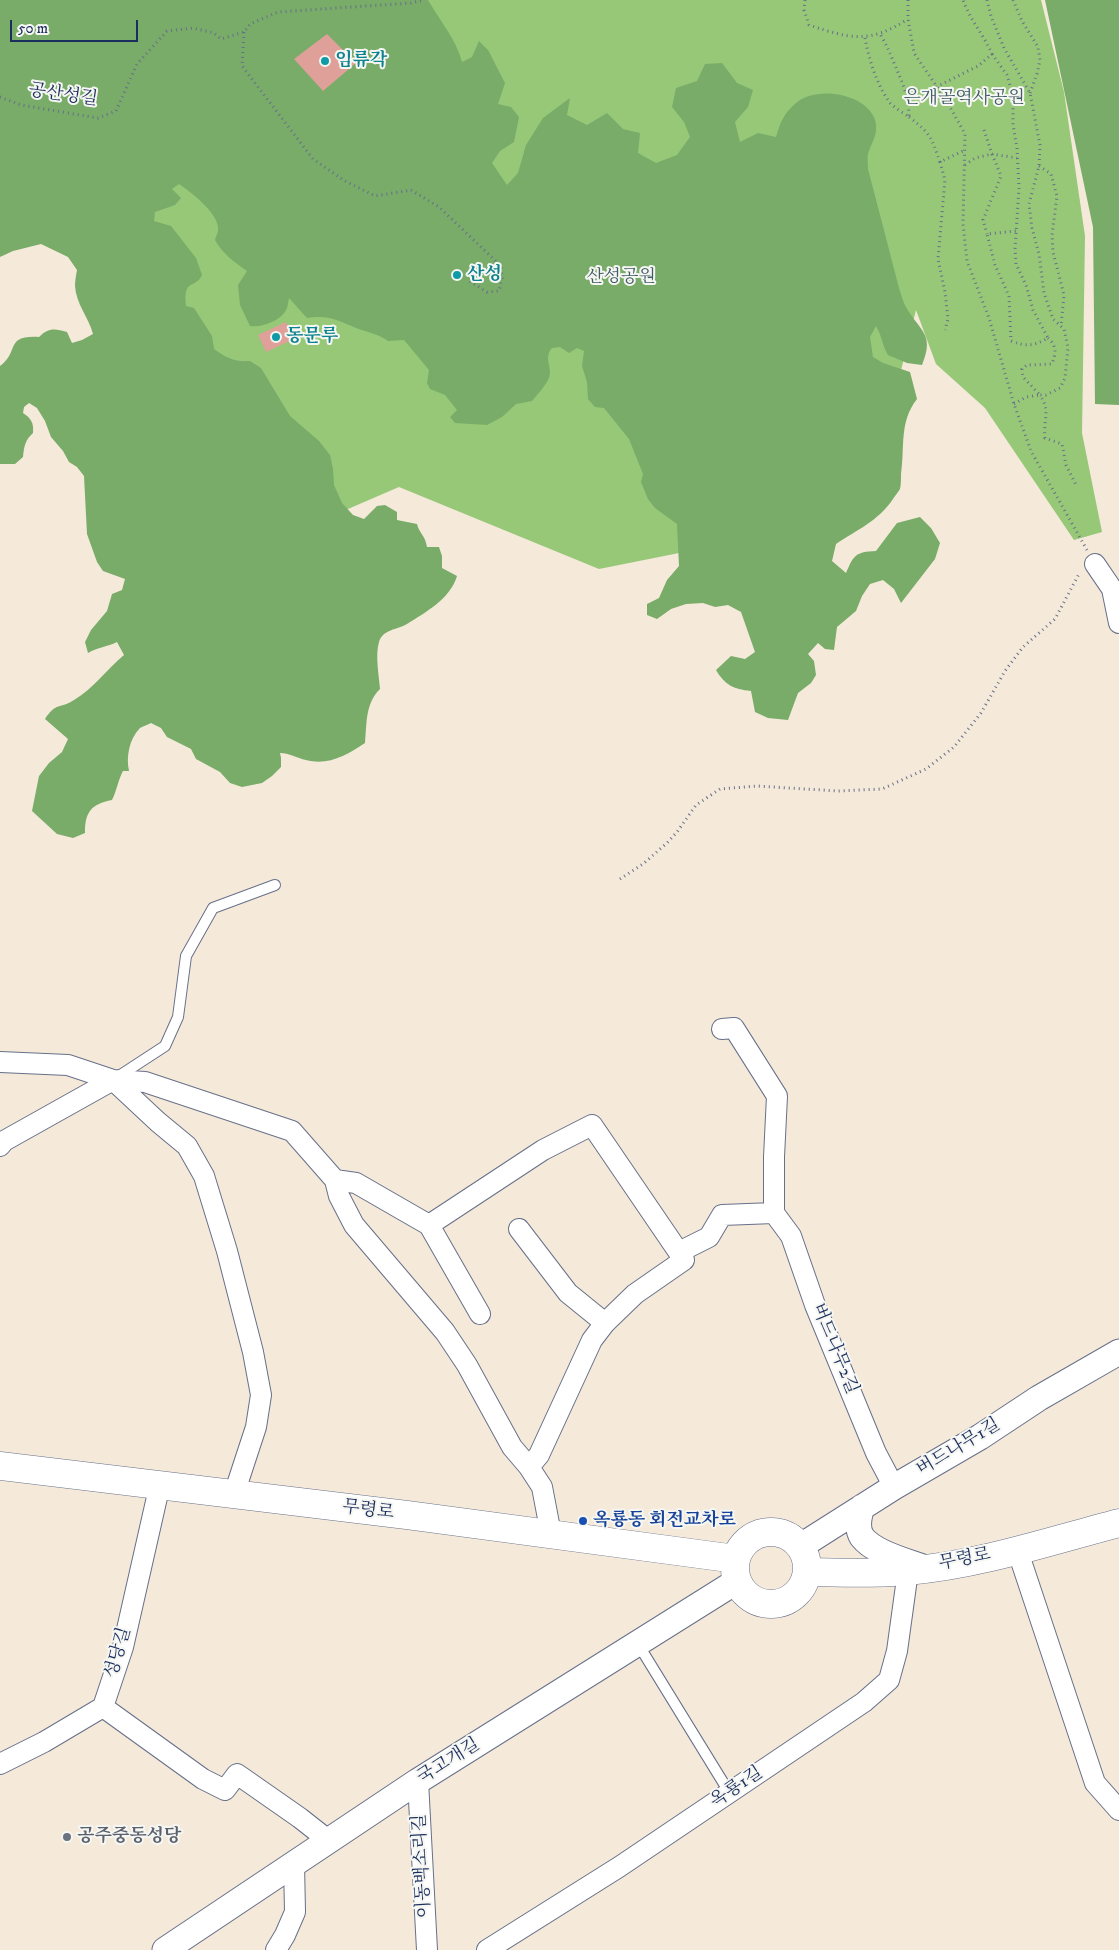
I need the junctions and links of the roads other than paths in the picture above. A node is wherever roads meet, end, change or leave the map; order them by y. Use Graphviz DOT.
graph roads {
  1 [pos="1095,564"];
  2 [pos="1119,623"];
  3 [pos="275,885"];
  4 [pos="722,1029"];
  5 [pos="0,1062"];
  6 [pos="113,1080"];
  7 [pos="0,1146"];
  8 [pos="335,1180"];
  9 [pos="774,1213"];
  10 [pos="429,1225"];
  11 [pos="519,1228"];
  12 [pos="679,1252"];
  13 [pos="480,1314"];
  14 [pos="605,1323"];
  15 [pos="1119,1352"];
  16 [pos="0,1466"];
  17 [pos="530,1467"];
  18 [pos="160,1484"];
  19 [pos="894,1487"];
  20 [pos="234,1494"];
  21 [pos="862,1507"];
  22 [pos="1119,1523"];
  23 [pos="551,1534"];
  24 [pos="801,1546"];
  25 [pos="1017,1549"];
  26 [pos="917,1569"];
  27 [pos="737,1570"];
  28 [pos="808,1572"];
  29 [pos="638,1644"];
  30 [pos="103,1707"];
  31 [pos="0,1764"];
  32 [pos="418,1781"];
  33 [pos="730,1792"];
  34 [pos="1119,1810"];
  35 [pos="328,1840"];
  36 [pos="294,1863"];
  37 [pos="165,1950"];
  38 [pos="276,1950"];
  39 [pos="427,1950"];
  40 [pos="487,1950"];
  1 -- 2 [label="street"];
  3 -- 6 [label="lane"];
  4 -- 9 [label="street"];
  5 -- 6 [label="street"];
  6 -- 7 [label="street"];
  6 -- 8 [label="street"];
  6 -- 20 [label="street"];
  8 -- 10 [label="street"];
  8 -- 17 [label="street"];
  9 -- 12 [label="street"];
  9 -- 19 [label="street, 버드나무2길"];
  10 -- 12 [label="street"];
  10 -- 13 [label="street"];
  11 -- 14 [label="street"];
  12 -- 14 [label="street"];
  14 -- 17 [label="street"];
  15 -- 19 [label="street, 버드나무1길"];
  16 -- 18 [label="main road, 무령로"];
  17 -- 23 [label="street"];
  18 -- 20 [label="main road, 무령로"];
  18 -- 30 [label="street, 성당길"];
  19 -- 21 [label="street, 버드나무1길"];
  20 -- 23 [label="main road, 무령로"];
  21 -- 24 [label="street, 버드나무1길"];
  21 -- 26 [label="street"];
  22 -- 25 [label="main road, 무령로"];
  23 -- 27 [label="main road, 무령로"];
  24 -- 27 [label="main road"];
  24 -- 28 [label="main road"];
  25 -- 26 [label="main road, 무령로"];
  25 -- 34 [label="street"];
  26 -- 28 [label="main road, 무령로"];
  26 -- 33 [label="street, 옥룡1길"];
  27 -- 28 [label="main road"];
  27 -- 29 [label="street, 국고개길"];
  29 -- 32 [label="street, 국고개길"];
  29 -- 33 [label="lane"];
  30 -- 31 [label="street"];
  30 -- 35 [label="street"];
  32 -- 35 [label="street, 국고개길"];
  32 -- 39 [label="street, 이동백소리길"];
  33 -- 40 [label="street, 옥룡1길"];
  35 -- 36 [label="street, 국고개길"];
  36 -- 37 [label="street, 국고개길"];
  36 -- 38 [label="street"];
}
